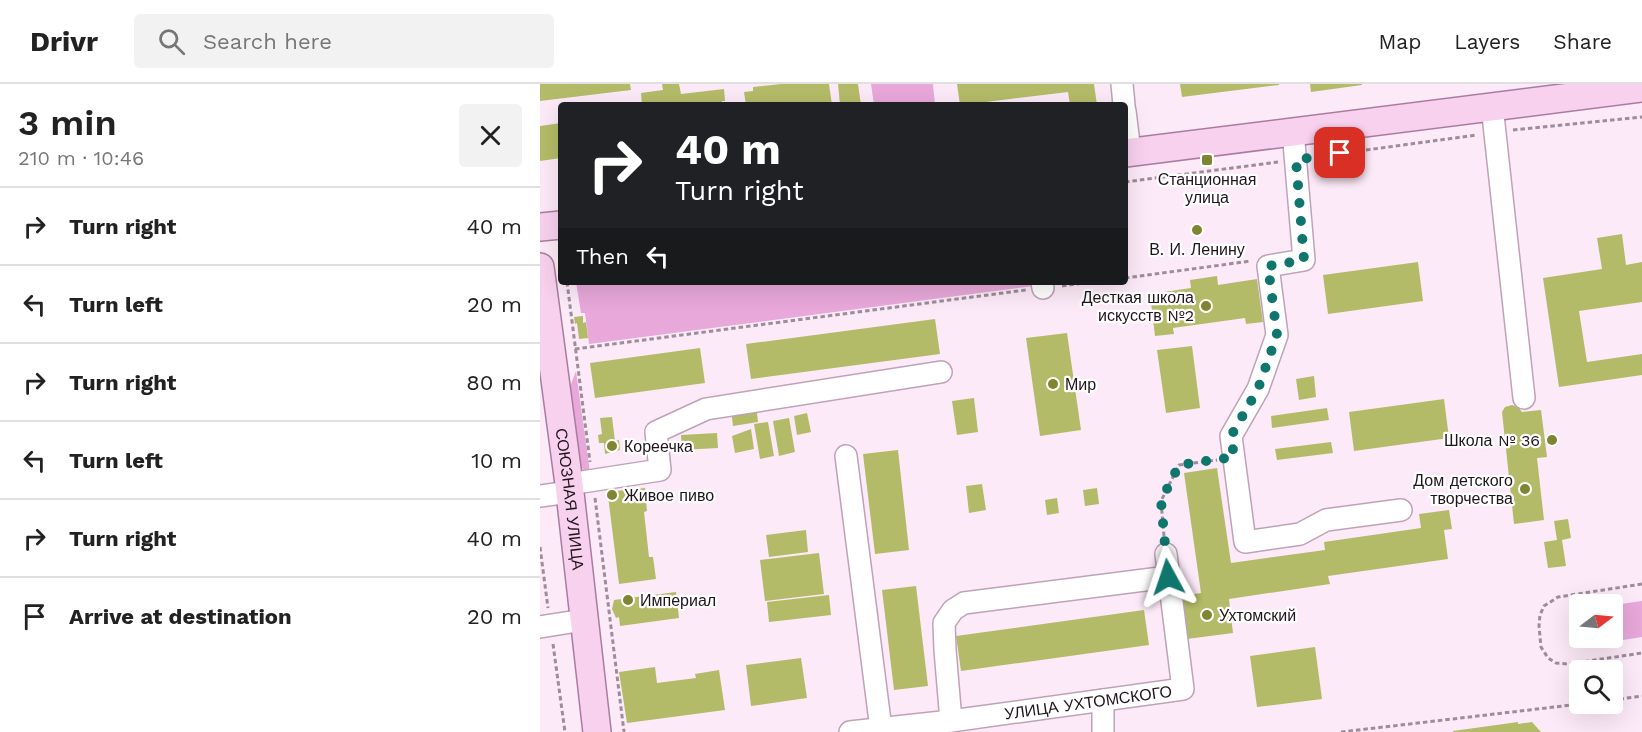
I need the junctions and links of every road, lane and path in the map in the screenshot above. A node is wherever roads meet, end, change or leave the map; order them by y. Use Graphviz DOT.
graph roads {
  1 [pos="1122,84"];
  2 [pos="1642,88"];
  3 [pos="1124,102"];
  4 [pos="1642,117"];
  5 [pos="1494,119"];
  6 [pos="1293,131"];
  7 [pos="1128,152"];
  8 [pos="1296,160"];
  9 [pos="1128,182"];
  10 [pos="558,225"];
  11 [pos="540,228"];
  12 [pos="1255,261"];
  13 [pos="540,267"];
  14 [pos="1128,278"];
  15 [pos="567,285"];
  16 [pos="1043,285"];
  17 [pos="575,349"];
  18 [pos="941,372"];
  19 [pos="1524,398"];
  20 [pos="846,456"];
  21 [pos="1234,457"];
  22 [pos="577,485"];
  23 [pos="540,496"];
  24 [pos="1401,510"];
  25 [pos="1166,554"];
  26 [pos="1168,577"];
  27 [pos="1642,584"];
  28 [pos="584,620"];
  29 [pos="540,627"];
  30 [pos="1642,653"];
  31 [pos="1642,696"];
  32 [pos="1623,699"];
  33 [pos="1103,700"];
  34 [pos="1569,705"];
  35 [pos="951,721"];
  36 [pos="881,729"];
  37 [pos="597,732"];
  38 [pos="624,732"];
  39 [pos="850,732"];
  40 [pos="1103,732"];
  41 [pos="1341,732"];
  1 -- 3 [label="street"];
  2 -- 5 [label="main road"];
  4 -- 5 [label="path"];
  5 -- 6 [label="main road"];
  5 -- 8 [label="path"];
  5 -- 19 [label="street"];
  6 -- 7 [label="main road"];
  6 -- 8 [label="street"];
  8 -- 9 [label="path"];
  8 -- 21 [label="street"];
  10 -- 11 [label="main road"];
  12 -- 14 [label="path"];
  13 -- 22 [label="main road, СОЮЗНАЯ УЛИЦА"];
  15 -- 17 [label="path"];
  16 -- 17 [label="path"];
  17 -- 22 [label="path"];
  18 -- 22 [label="street"];
  20 -- 36 [label="street"];
  21 -- 24 [label="street"];
  21 -- 25 [label="path"];
  22 -- 23 [label="street"];
  22 -- 28 [label="main road, СОЮЗНАЯ УЛИЦА"];
  22 -- 38 [label="path"];
  25 -- 26 [label="street, УЛИЦА УХТОМСКОГО"];
  26 -- 33 [label="street, УЛИЦА УХТОМСКОГО"];
  26 -- 35 [label="street"];
  27 -- 30 [label="path"];
  28 -- 29 [label="street"];
  28 -- 37 [label="main road, СОЮЗНАЯ УЛИЦА"];
  31 -- 32 [label="path"];
  33 -- 35 [label="street, УЛИЦА УХТОМСКОГО"];
  33 -- 40 [label="street"];
  34 -- 41 [label="path"];
  35 -- 36 [label="street, УЛИЦА УХТОМСКОГО"];
  36 -- 39 [label="street, УЛИЦА УХТОМСКОГО"];
}
